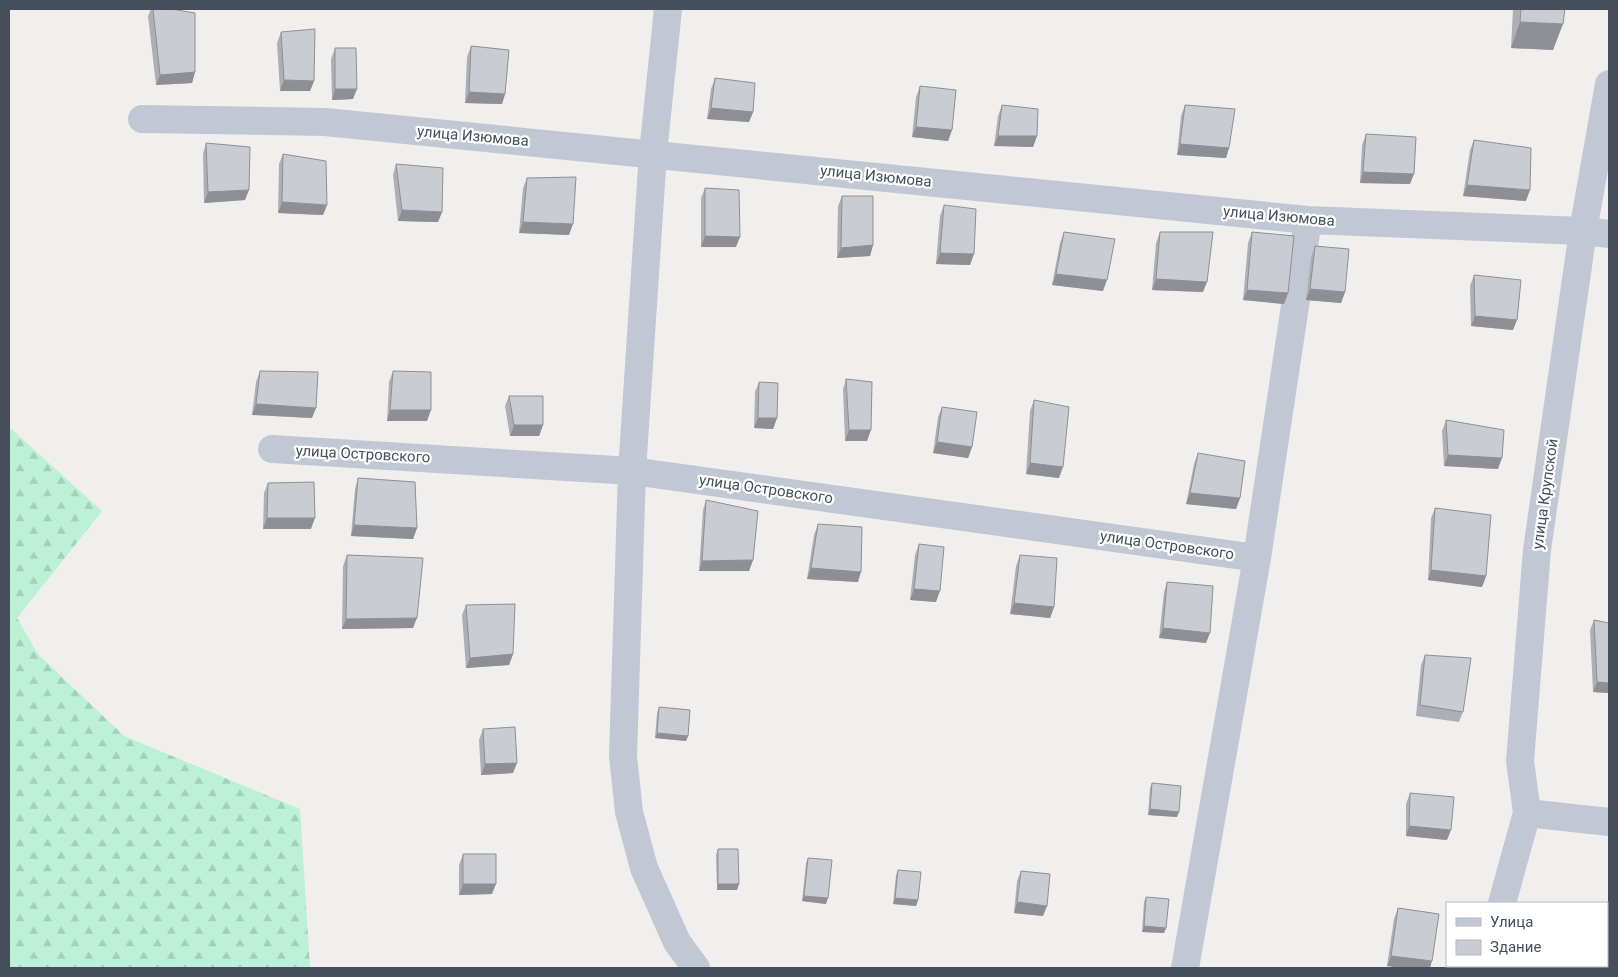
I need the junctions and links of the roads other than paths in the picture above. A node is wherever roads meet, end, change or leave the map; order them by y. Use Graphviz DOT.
graph roads {
  1 [pos="668,9"];
  2 [pos="1609,84"];
  3 [pos="142,119"];
  4 [pos="653,153"];
  5 [pos="1308,220"];
  6 [pos="1596,233"];
  7 [pos="272,449"];
  8 [pos="632,471"];
  9 [pos="1257,558"];
  10 [pos="1527,814"];
  11 [pos="1609,822"];
  12 [pos="1502,902"];
  13 [pos="696,968"];
  14 [pos="1185,968"];
  1 -- 4 [label="street"];
  2 -- 6 [label="street, улица Крупской"];
  3 -- 4 [label="street, улица Изюмова"];
  4 -- 5 [label="street, улица Изюмова"];
  4 -- 8 [label="street"];
  5 -- 6 [label="street, улица Изюмова"];
  5 -- 9 [label="street"];
  6 -- 10 [label="street, улица Крупской"];
  7 -- 8 [label="street, улица Островского"];
  8 -- 9 [label="street, улица Островского"];
  8 -- 13 [label="street"];
  9 -- 14 [label="street"];
  10 -- 11 [label="street"];
  10 -- 12 [label="street, улица Крупской"];
}
